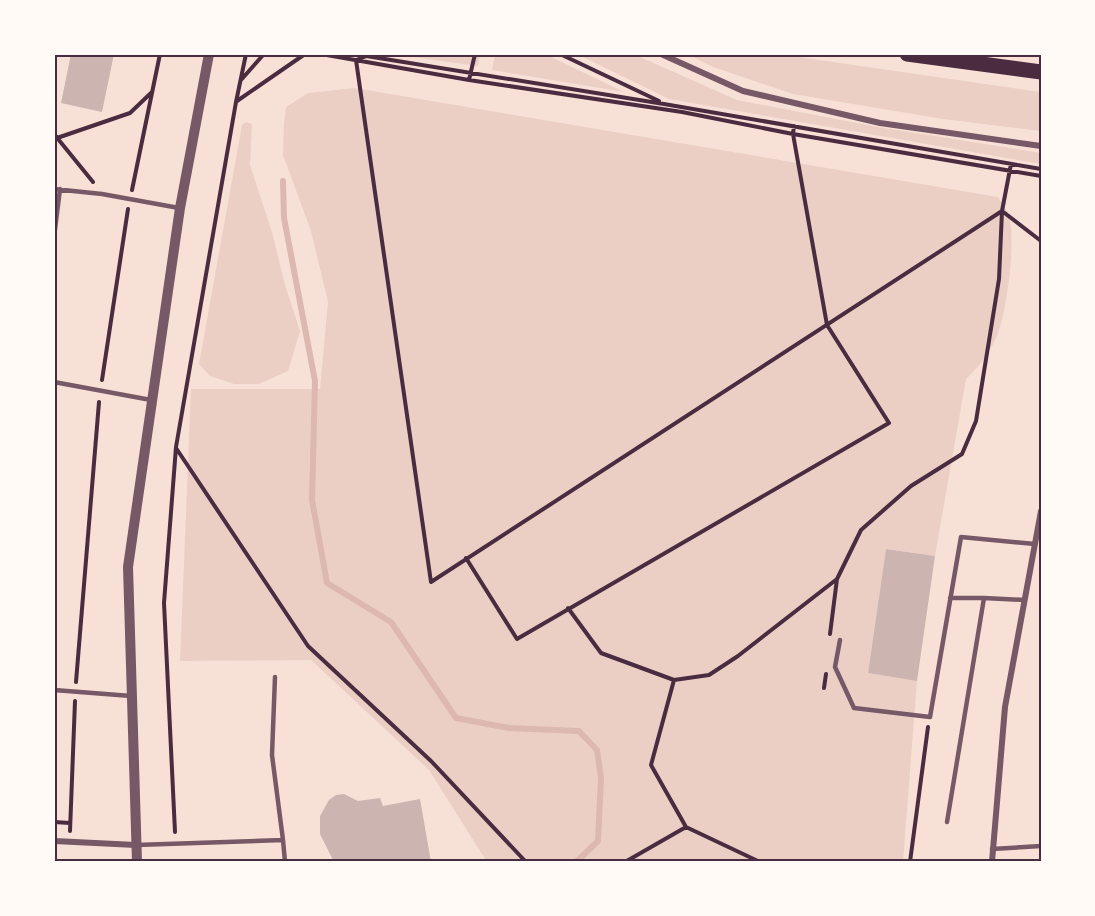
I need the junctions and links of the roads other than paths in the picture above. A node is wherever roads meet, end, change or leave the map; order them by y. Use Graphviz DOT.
graph roads {
  1 [pos="209,54"];
  2 [pos="661,54"];
  3 [pos="907,54"];
  4 [pos="1041,72"];
  5 [pos="1041,146"];
  6 [pos="57,189"];
  7 [pos="180,208"];
  8 [pos="54,237"];
  9 [pos="54,382"];
  10 [pos="151,400"];
  11 [pos="1041,511"];
  12 [pos="1035,544"];
  13 [pos="951,598"];
  14 [pos="984,598"];
  15 [pos="1024,600"];
  16 [pos="840,640"];
  17 [pos="275,677"];
  18 [pos="54,690"];
  19 [pos="131,696"];
  20 [pos="947,822"];
  21 [pos="283,840"];
  22 [pos="54,841"];
  23 [pos="136,845"];
  24 [pos="1041,846"];
  25 [pos="992,849"];
  26 [pos="137,862"];
  27 [pos="285,862"];
  28 [pos="992,862"];
  1 -- 7 [label="street"];
  2 -- 5 [label="street"];
  3 -- 4 [label="main road"];
  6 -- 7 [label="lane"];
  6 -- 8 [label="lane"];
  7 -- 10 [label="street"];
  9 -- 10 [label="lane"];
  10 -- 19 [label="street"];
  11 -- 12 [label="street"];
  12 -- 13 [label="lane"];
  12 -- 15 [label="street"];
  13 -- 14 [label="lane"];
  13 -- 16 [label="lane"];
  14 -- 15 [label="lane"];
  14 -- 20 [label="lane"];
  15 -- 25 [label="street"];
  17 -- 21 [label="lane"];
  18 -- 19 [label="lane"];
  19 -- 23 [label="street"];
  21 -- 23 [label="lane"];
  21 -- 27 [label="lane"];
  22 -- 23 [label="street"];
  23 -- 26 [label="street"];
  24 -- 25 [label="lane"];
  25 -- 28 [label="street"];
}
